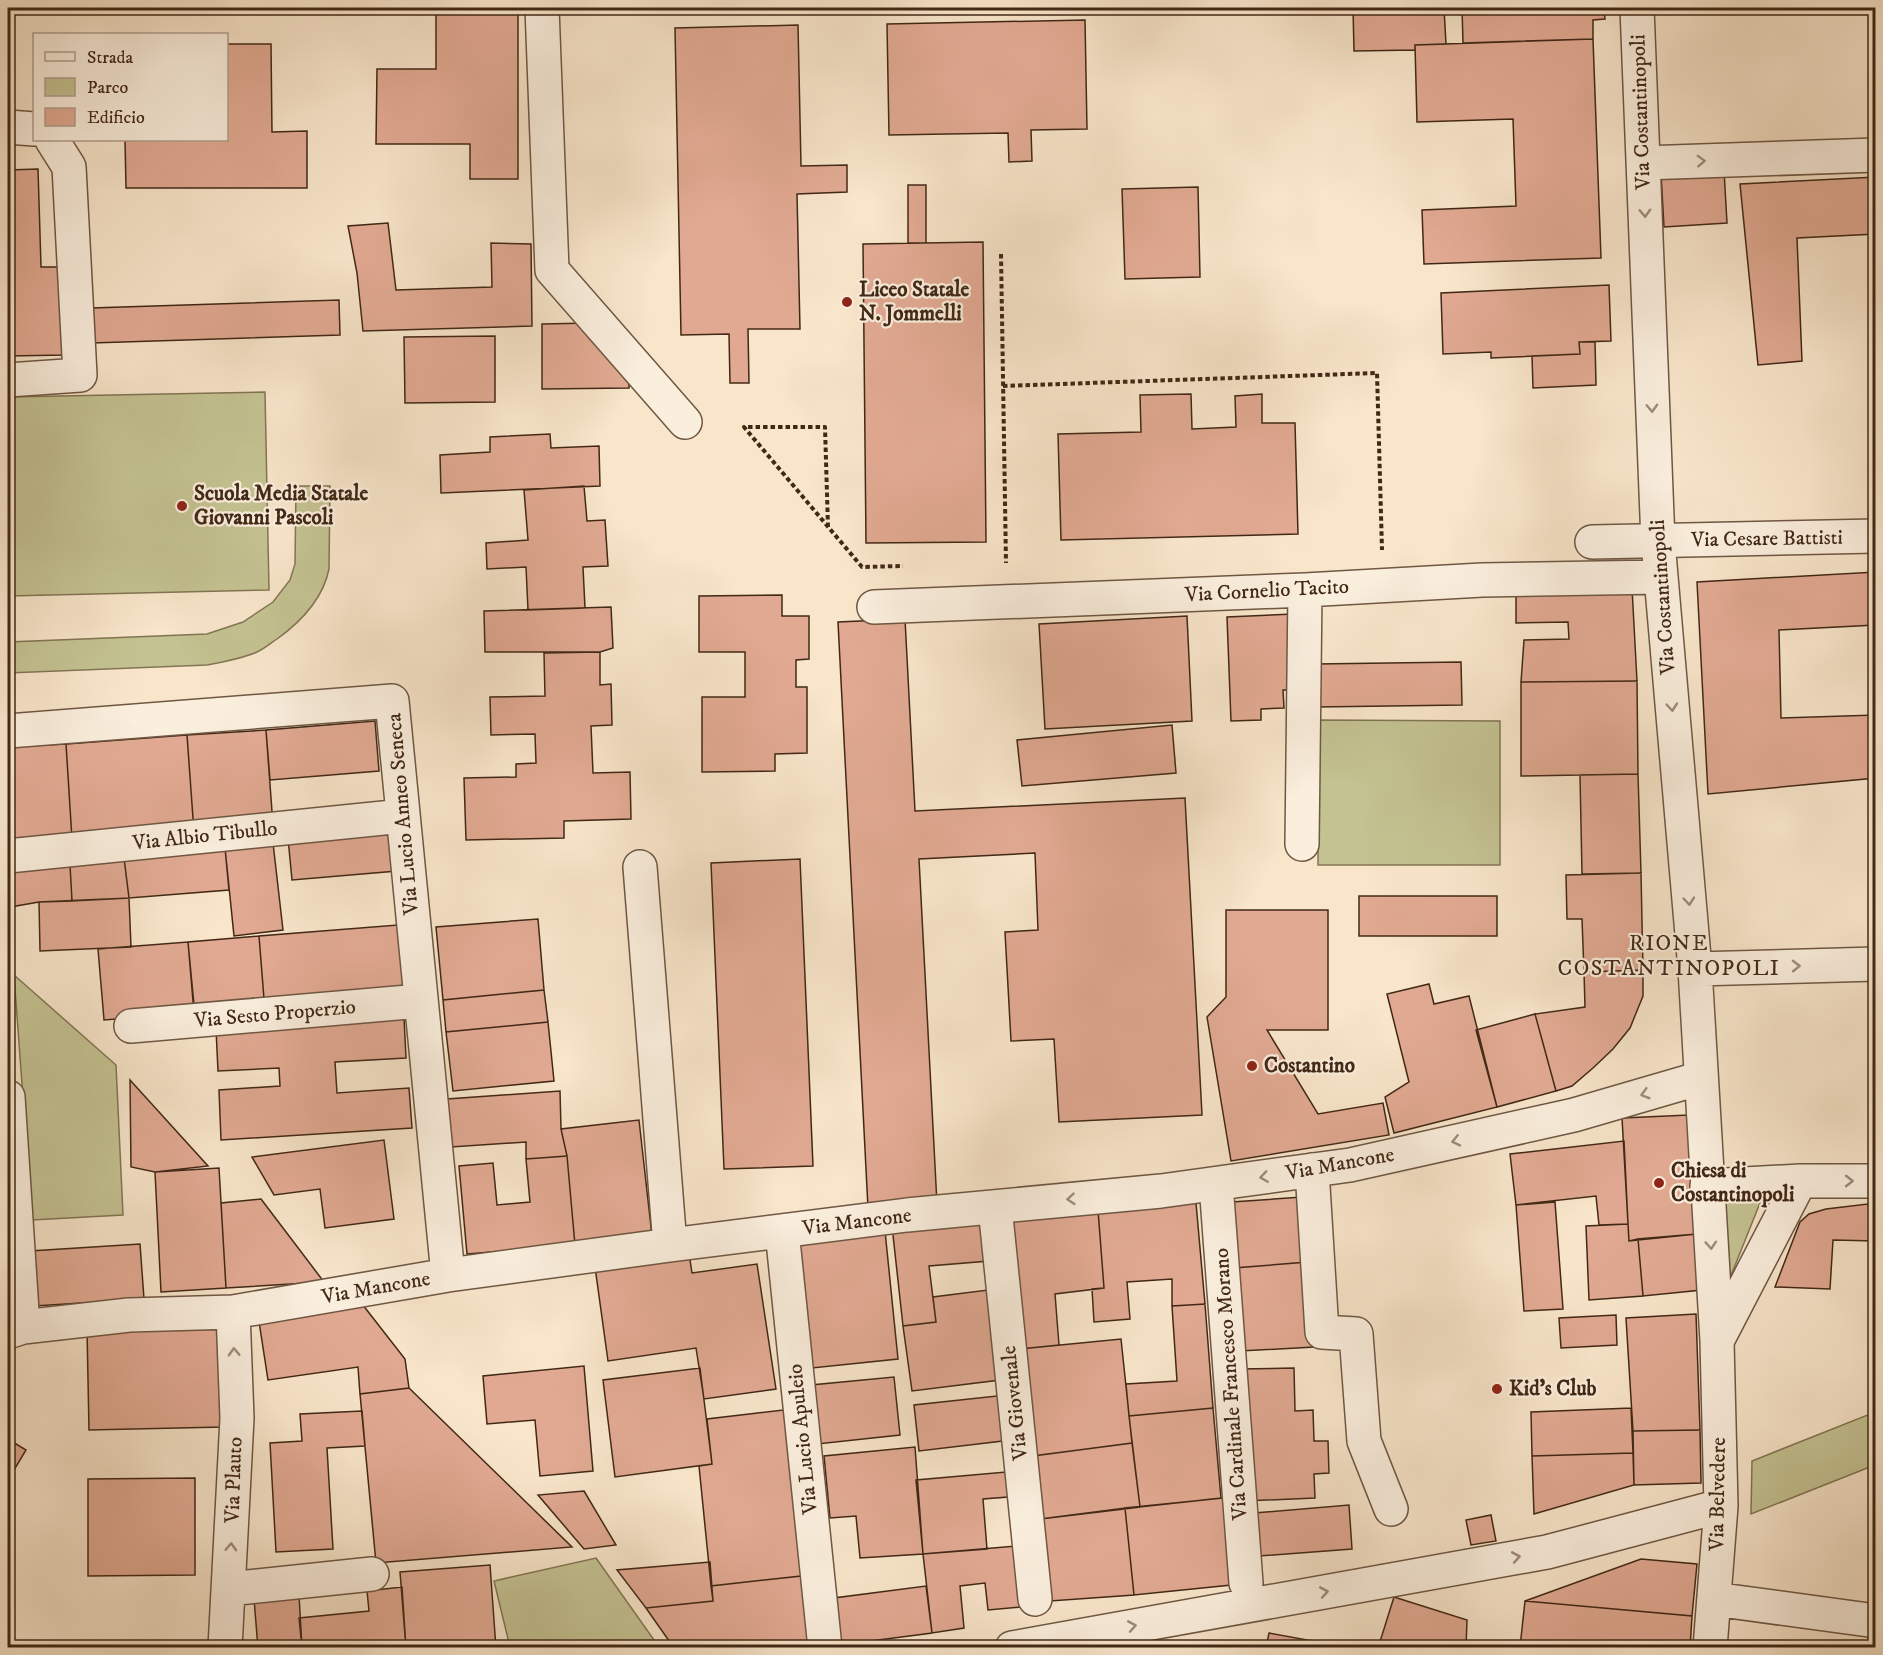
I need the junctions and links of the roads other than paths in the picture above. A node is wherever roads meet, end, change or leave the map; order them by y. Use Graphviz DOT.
graph roads {
  1 [pos="542,8"];
  2 [pos="1637,8"];
  3 [pos="8,127"];
  4 [pos="33,129"];
  5 [pos="53,141"];
  6 [pos="1875,155"];
  7 [pos="1642,163"];
  8 [pos="8,380"];
  9 [pos="685,422"];
  10 [pos="1875,536"];
  11 [pos="1592,542"];
  12 [pos="1658,542"];
  13 [pos="1660,577"];
  14 [pos="1305,590"];
  15 [pos="874,607"];
  16 [pos="8,731"];
  17 [pos="403,816"];
  18 [pos="1302,844"];
  19 [pos="8,856"];
  20 [pos="640,867"];
  21 [pos="1875,964"];
  22 [pos="1695,969"];
  23 [pos="420,1001"];
  24 [pos="131,1026"];
  25 [pos="1701,1078"];
  26 [pos="8,1097"];
  27 [pos="1311,1170"];
  28 [pos="1800,1181"];
  29 [pos="1875,1181"];
  30 [pos="1216,1184"];
  31 [pos="1707,1186"];
  32 [pos="995,1207"];
  33 [pos="782,1231"];
  34 [pos="670,1245"];
  35 [pos="448,1275"];
  36 [pos="233,1312"];
  37 [pos="15,1329"];
  38 [pos="1717,1341"];
  39 [pos="1721,1506"];
  40 [pos="1391,1509"];
  41 [pos="372,1574"];
  42 [pos="1246,1583"];
  43 [pos="229,1589"];
  44 [pos="1035,1599"];
  45 [pos="1714,1599"];
  46 [pos="1875,1621"];
  47 [pos="225,1647"];
  48 [pos="825,1647"];
  49 [pos="1012,1647"];
  50 [pos="1710,1647"];
  1 -- 9 [label="street"];
  2 -- 7 [label="street, Via Costantinopoli"];
  3 -- 4 [label="street"];
  5 -- 8 [label="street"];
  7 -- 6 [label="street, one-way"];
  7 -- 12 [label="street, Via Costantinopoli, one-way"];
  10 -- 12 [label="street, Via Cesare Battisti"];
  11 -- 12 [label="street, Via Cesare Battisti"];
  12 -- 13 [label="street, Via Costantinopoli"];
  13 -- 14 [label="street, Via Cornelio Tacito"];
  13 -- 22 [label="street, Via Costantinopoli, one-way"];
  14 -- 15 [label="street, Via Cornelio Tacito"];
  14 -- 18 [label="street"];
  16 -- 17 [label="street, Via Lucio Anneo Seneca"];
  17 -- 19 [label="street, Via Albio Tibullo"];
  17 -- 23 [label="street, Via Lucio Anneo Seneca"];
  20 -- 34 [label="street"];
  22 -- 21 [label="street, one-way"];
  22 -- 25 [label="street, Via Costantinopoli"];
  23 -- 24 [label="street, Via Sesto Properzio"];
  23 -- 35 [label="street, Via Lucio Anneo Seneca"];
  25 -- 27 [label="street, Via Mancone, one-way"];
  25 -- 31 [label="street, Via Costantinopoli"];
  26 -- 37 [label="street"];
  27 -- 30 [label="street, Via Mancone, one-way"];
  27 -- 40 [label="street"];
  28 -- 29 [label="street, one-way"];
  28 -- 31 [label="street"];
  28 -- 38 [label="street, Via Belvedere"];
  30 -- 32 [label="street, Via Mancone, one-way"];
  30 -- 42 [label="street, Via Cardinale Francesco Morano"];
  31 -- 38 [label="street, Via Belvedere, one-way"];
  32 -- 33 [label="street, Via Mancone"];
  32 -- 44 [label="street, Via Giovenale"];
  33 -- 34 [label="street, Via Mancone"];
  33 -- 48 [label="street, Via Lucio Apuleio"];
  34 -- 35 [label="street, Via Mancone"];
  35 -- 36 [label="street, Via Mancone"];
  36 -- 37 [label="street, Via Mancone"];
  43 -- 36 [label="street, Via Plauto, one-way"];
  38 -- 39 [label="street, Via Belvedere"];
  39 -- 45 [label="street, Via Belvedere"];
  49 -- 39 [label="street, one-way"];
  41 -- 43 [label="street"];
  43 -- 47 [label="street, Via Plauto"];
  45 -- 46 [label="street"];
  45 -- 50 [label="street, Via Belvedere"];
}
